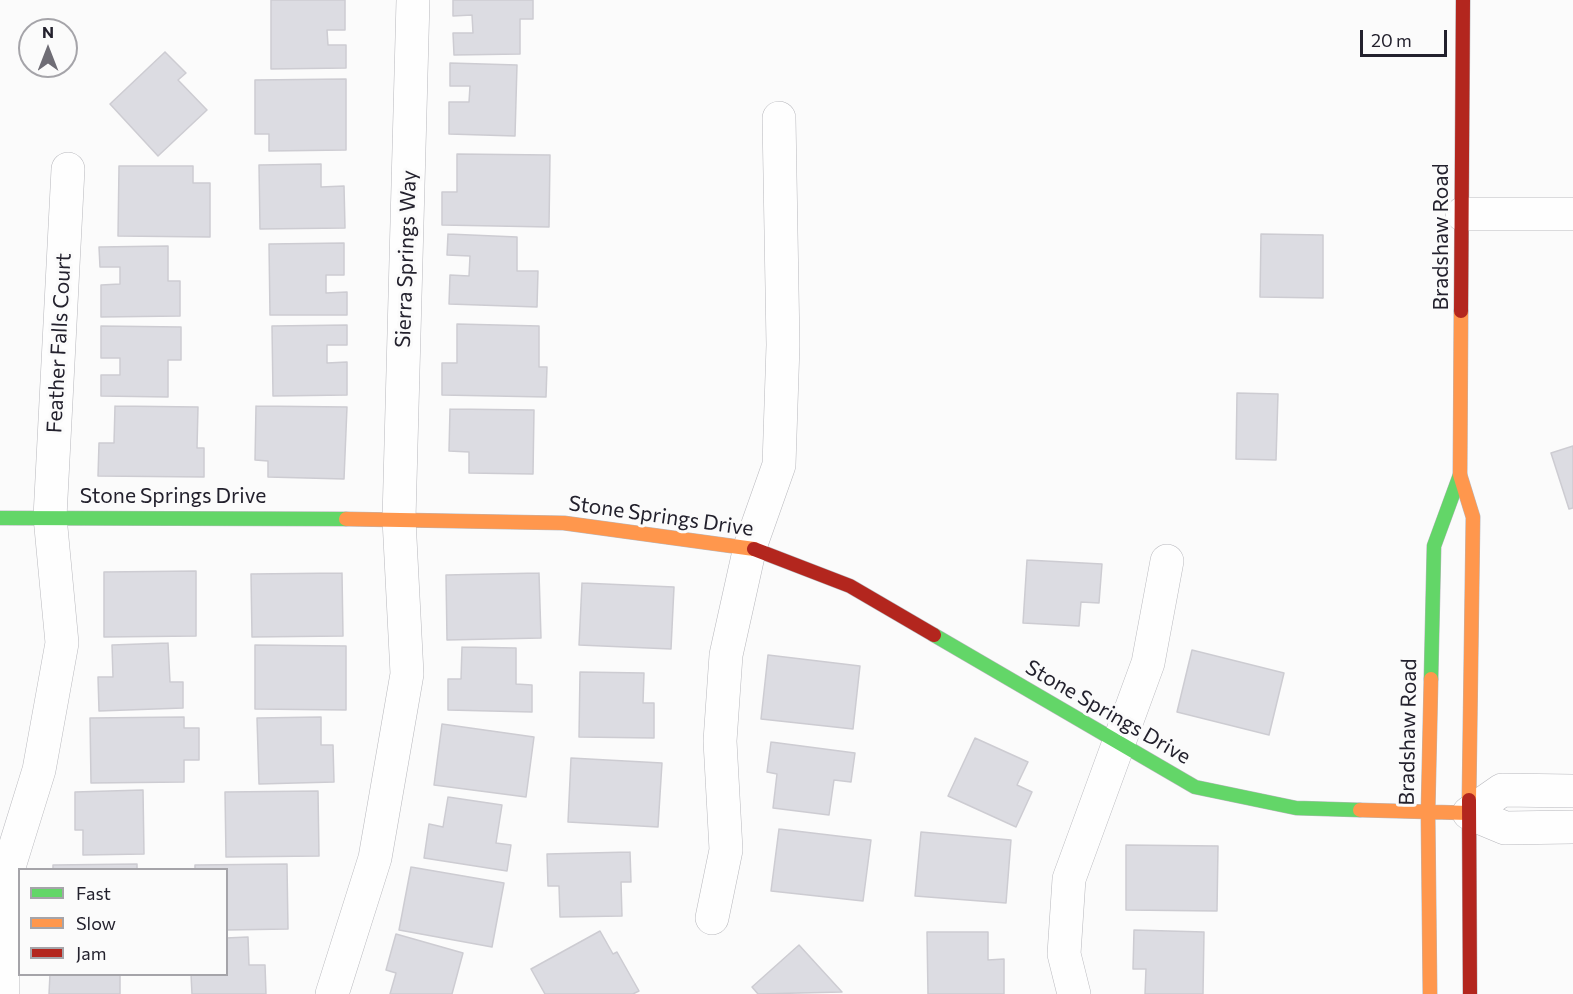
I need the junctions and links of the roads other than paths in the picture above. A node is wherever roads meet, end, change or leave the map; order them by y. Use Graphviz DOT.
graph roads {
  1 [pos="413,0"];
  2 [pos="1463,0"];
  3 [pos="779,118"];
  4 [pos="68,169"];
  5 [pos="1462,214"];
  6 [pos="1573,214"];
  7 [pos="1460,475"];
  8 [pos="50,517"];
  9 [pos="0,518"];
  10 [pos="399,519"];
  11 [pos="750,547"];
  12 [pos="1167,561"];
  13 [pos="1117,743"];
  14 [pos="1573,791"];
  15 [pos="1428,813"];
  16 [pos="1469,813"];
  17 [pos="1573,827"];
  18 [pos="2,886"];
  19 [pos="712,918"];
  20 [pos="3,994"];
  21 [pos="332,994"];
  22 [pos="1074,994"];
  23 [pos="1430,994"];
  24 [pos="1470,994"];
  1 -- 10 [label="street, Sierra Springs Way"];
  2 -- 5 [label="street, Bradshaw Road"];
  3 -- 11 [label="street"];
  4 -- 8 [label="street, Feather Falls Court"];
  5 -- 6 [label="street"];
  5 -- 7 [label="street, Bradshaw Road"];
  7 -- 15 [label="street, Bradshaw Road"];
  7 -- 16 [label="street, Bradshaw Road"];
  8 -- 9 [label="street, Stone Springs Drive"];
  8 -- 10 [label="street, Stone Springs Drive"];
  8 -- 18 [label="street, Feather Falls Court"];
  10 -- 11 [label="street, Stone Springs Drive"];
  10 -- 21 [label="street, Sierra Springs Way"];
  11 -- 13 [label="street, Stone Springs Drive"];
  11 -- 19 [label="street"];
  12 -- 13 [label="street"];
  13 -- 15 [label="street, Stone Springs Drive"];
  13 -- 22 [label="street"];
  14 -- 16 [label="street"];
  15 -- 16 [label="street, Stone Springs Drive"];
  15 -- 23 [label="street, Bradshaw Road"];
  16 -- 17 [label="street"];
  16 -- 24 [label="street, Bradshaw Road"];
  18 -- 20 [label="street, Feather Falls Court"];
}
